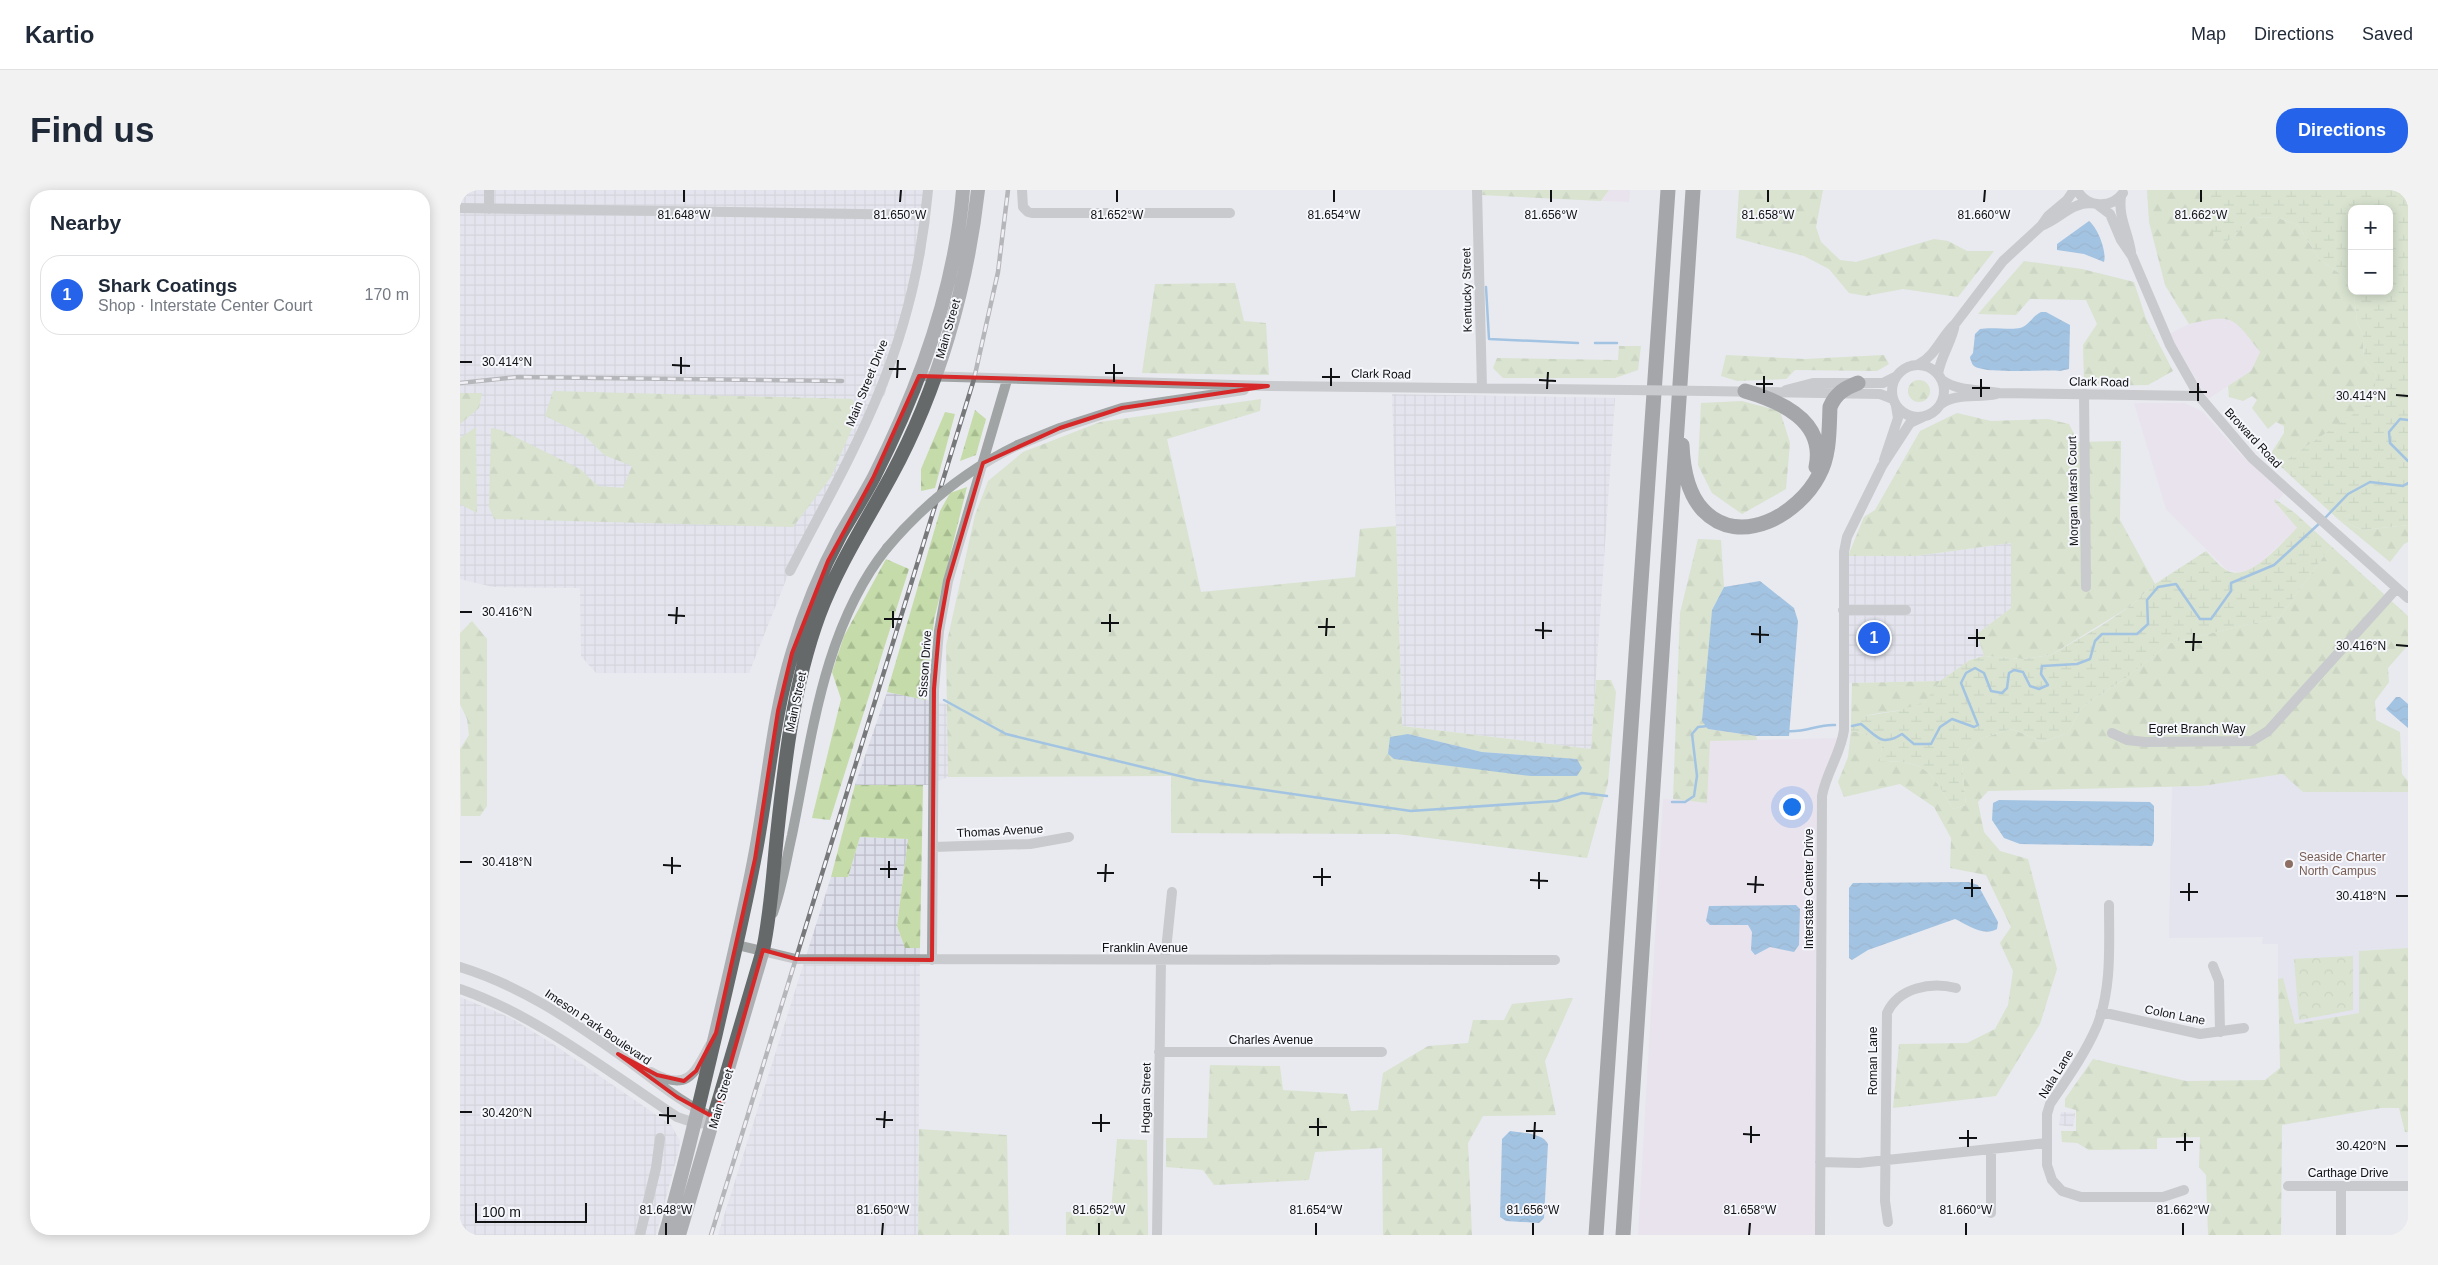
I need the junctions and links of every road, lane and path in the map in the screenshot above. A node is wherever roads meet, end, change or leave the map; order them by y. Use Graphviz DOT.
graph roads {
  1 [pos="489,190"];
  2 [pos="928,190"];
  3 [pos="964,190"];
  4 [pos="978,190"];
  5 [pos="1022,190"];
  6 [pos="1477,190"];
  7 [pos="1668,190"];
  8 [pos="1693,190"];
  9 [pos="2075,190"];
  10 [pos="2123,193"];
  11 [pos="2095,204"];
  12 [pos="460,208"];
  13 [pos="489,209"];
  14 [pos="1230,213"];
  15 [pos="925,215"];
  16 [pos="2041,226"];
  17 [pos="2132,256"];
  18 [pos="1955,324"];
  19 [pos="1919,364"];
  20 [pos="919,376"];
  21 [pos="1895,377"];
  22 [pos="1940,377"];
  23 [pos="934,378"];
  24 [pos="1007,380"];
  25 [pos="1858,383"];
  26 [pos="1268,386"];
  27 [pos="1482,388"];
  28 [pos="1782,391"];
  29 [pos="1745,392"];
  30 [pos="1999,393"];
  31 [pos="1838,394"];
  32 [pos="2084,394"];
  33 [pos="2199,396"];
  34 [pos="1895,403"];
  35 [pos="1941,404"];
  36 [pos="1677,407"];
  37 [pos="1923,417"];
  38 [pos="1882,466"];
  39 [pos="1807,493"];
  40 [pos="790,571"];
  41 [pos="2086,586"];
  42 [pos="2397,588"];
  43 [pos="2408,598"];
  44 [pos="1843,610"];
  45 [pos="1906,610"];
  46 [pos="2112,733"];
  47 [pos="1069,837"];
  48 [pos="933,847"];
  49 [pos="1172,892"];
  50 [pos="2109,905"];
  51 [pos="767,930"];
  52 [pos="737,945"];
  53 [pos="763,950"];
  54 [pos="932,960"];
  55 [pos="1163,960"];
  56 [pos="1555,960"];
  57 [pos="2213,966"];
  58 [pos="460,967"];
  59 [pos="1956,988"];
  60 [pos="460,989"];
  61 [pos="2101,1012"];
  62 [pos="2244,1028"];
  63 [pos="2220,1032"];
  64 [pos="716,1033"];
  65 [pos="1159,1052"];
  66 [pos="1382,1052"];
  67 [pos="618,1054"];
  68 [pos="697,1117"];
  69 [pos="714,1121"];
  70 [pos="660,1138"];
  71 [pos="2047,1143"];
  72 [pos="1991,1149"];
  73 [pos="1885,1160"];
  74 [pos="1820,1162"];
  75 [pos="2288,1186"];
  76 [pos="2340,1186"];
  77 [pos="2408,1186"];
  78 [pos="2184,1190"];
  79 [pos="1991,1213"];
  80 [pos="1888,1222"];
  81 [pos="640,1235"];
  82 [pos="665,1235"];
  83 [pos="680,1235"];
  84 [pos="1157,1235"];
  85 [pos="1596,1235"];
  86 [pos="1623,1235"];
  87 [pos="1820,1235"];
  88 [pos="2341,1235"];
  1 -- 13 [label="street"];
  2 -- 15 [label="street, Main Street Drive"];
  3 -- 20 [label="main road, Main Street"];
  4 -- 23 [label="main road, Main Street"];
  5 -- 14 [label="street"];
  6 -- 27 [label="street, Kentucky Street"];
  7 -- 85 [label="highway"];
  8 -- 36 [label="highway"];
  9 -- 11 [label="street, Broward Road"];
  9 -- 16 [label="street"];
  10 -- 11 [label="street"];
  10 -- 17 [label="street, Broward Road"];
  11 -- 16 [label="street"];
  11 -- 17 [label="street, Broward Road"];
  12 -- 13 [label="street"];
  13 -- 15 [label="street"];
  15 -- 40 [label="street, Main Street Drive"];
  16 -- 18 [label="street"];
  17 -- 33 [label="street, Broward Road"];
  18 -- 19 [label="street"];
  18 -- 22 [label="street"];
  19 -- 21 [label="street"];
  19 -- 22 [label="street"];
  20 -- 23 [label="street, Clark Road"];
  20 -- 52 [label="main road, Main Street"];
  21 -- 25 [label="street, Clark Road"];
  21 -- 34 [label="street"];
  22 -- 30 [label="street, Clark Road"];
  22 -- 35 [label="street"];
  23 -- 24 [label="street, Clark Road"];
  23 -- 51 [label="main road, Main Street"];
  24 -- 26 [label="street, Clark Road"];
  24 -- 48 [label="street, Sisson Drive"];
  25 -- 28 [label="street, Clark Road"];
  25 -- 31 [label="highway"];
  26 -- 27 [label="street, Clark Road"];
  26 -- 51 [label="street, bridge"];
  27 -- 29 [label="street, Clark Road, bridge"];
  28 -- 29 [label="street, Clark Road"];
  28 -- 31 [label="street, Clark Road"];
  29 -- 39 [label="highway"];
  30 -- 32 [label="street, Clark Road"];
  30 -- 35 [label="street, Clark Road"];
  31 -- 34 [label="street, Clark Road"];
  31 -- 39 [label="highway"];
  32 -- 33 [label="street, Clark Road"];
  32 -- 41 [label="street, Morgan Marsh Court"];
  33 -- 42 [label="street, Broward Road"];
  34 -- 37 [label="street"];
  34 -- 38 [label="street, Interstate Center Drive"];
  35 -- 37 [label="street"];
  36 -- 39 [label="highway"];
  36 -- 86 [label="highway"];
  37 -- 38 [label="street, Interstate Center Drive"];
  38 -- 44 [label="street, Interstate Center Drive"];
  42 -- 43 [label="street, Broward Road"];
  42 -- 46 [label="street, Egret Branch Way"];
  44 -- 45 [label="street"];
  44 -- 74 [label="street, Interstate Center Drive"];
  47 -- 48 [label="street, Thomas Avenue"];
  48 -- 54 [label="street, Sisson Drive"];
  49 -- 55 [label="street, Hogan Street"];
  50 -- 61 [label="street, Nala Lane"];
  51 -- 53 [label="main road, Main Street"];
  52 -- 53 [label="street, Franklin Avenue"];
  52 -- 64 [label="main road, Main Street"];
  53 -- 54 [label="street, Franklin Avenue"];
  53 -- 69 [label="main road, Main Street"];
  54 -- 55 [label="street, Franklin Avenue"];
  55 -- 56 [label="street, Franklin Avenue"];
  55 -- 65 [label="street, Hogan Street"];
  57 -- 63 [label="street"];
  58 -- 67 [label="street, Imeson Park Boulevard"];
  59 -- 73 [label="street, Roman Lane"];
  60 -- 68 [label="street, Imeson Park Boulevard"];
  61 -- 63 [label="street, Colon Lane"];
  61 -- 71 [label="street, Nala Lane"];
  62 -- 63 [label="street, Colon Lane"];
  64 -- 67 [label="street"];
  64 -- 68 [label="main road, Main Street"];
  65 -- 66 [label="street, Charles Avenue"];
  65 -- 84 [label="street, Hogan Street"];
  67 -- 68 [label="street, Imeson Park Boulevard"];
  68 -- 69 [label="street, Imeson Park Boulevard"];
  68 -- 82 [label="main road, Main Street"];
  69 -- 83 [label="main road, Main Street"];
  70 -- 81 [label="street"];
  71 -- 72 [label="street"];
  71 -- 78 [label="street, Nala Lane"];
  72 -- 73 [label="street"];
  72 -- 79 [label="street"];
  73 -- 74 [label="street"];
  73 -- 80 [label="street, Roman Lane"];
  74 -- 87 [label="street, Interstate Center Drive"];
  75 -- 76 [label="street, Carthage Drive"];
  76 -- 77 [label="street, Carthage Drive"];
  76 -- 88 [label="street"];
}
